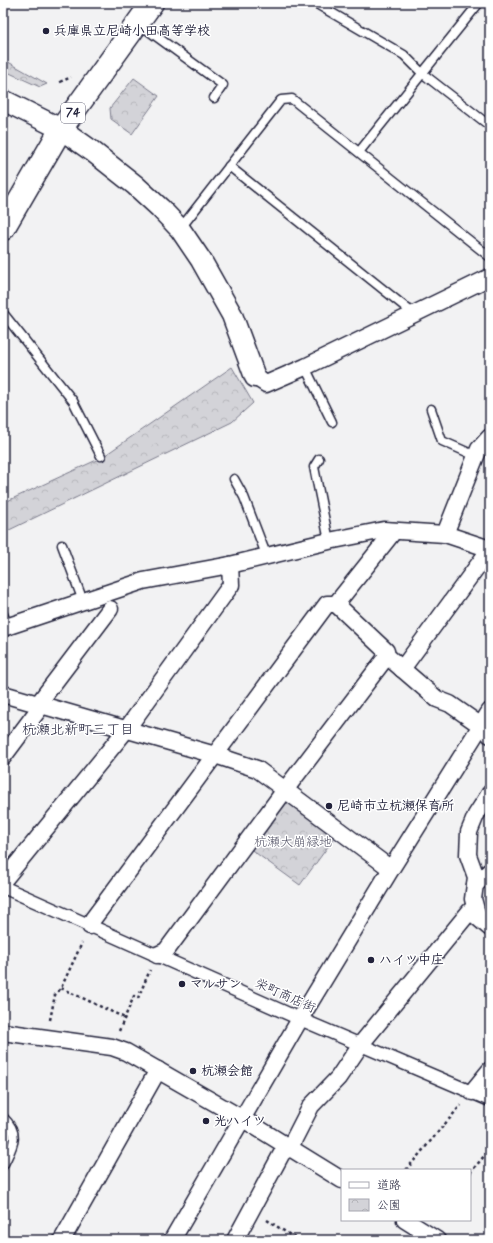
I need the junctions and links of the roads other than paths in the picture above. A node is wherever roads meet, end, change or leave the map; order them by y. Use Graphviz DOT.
graph roads {
  1 [pos="152,3"];
  2 [pos="315,3"];
  3 [pos="478,3"];
  4 [pos="137,23"];
  5 [pos="422,73"];
  6 [pos="214,98"];
  7 [pos="3,100"];
  8 [pos="490,126"];
  9 [pos="61,129"];
  10 [pos="359,152"];
  11 [pos="229,166"];
  12 [pos="3,229"];
  13 [pos="180,229"];
  14 [pos="490,257"];
  15 [pos="490,277"];
  16 [pos="3,313"];
  17 [pos="414,314"];
  18 [pos="305,367"];
  19 [pos="256,377"];
  20 [pos="431,409"];
  21 [pos="332,422"];
  22 [pos="490,437"];
  23 [pos="482,452"];
  24 [pos="100,456"];
  25 [pos="319,459"];
  26 [pos="234,479"];
  27 [pos="394,531"];
  28 [pos="445,534"];
  29 [pos="329,541"];
  30 [pos="62,545"];
  31 [pos="490,549"];
  32 [pos="267,557"];
  33 [pos="230,565"];
  34 [pos="83,601"];
  35 [pos="336,604"];
  36 [pos="110,609"];
  37 [pos="5,623"];
  38 [pos="387,656"];
  39 [pos="402,669"];
  40 [pos="3,694"];
  41 [pos="40,705"];
  42 [pos="490,711"];
  43 [pos="126,730"];
  44 [pos="485,730"];
  45 [pos="215,755"];
  46 [pos="3,757"];
  47 [pos="285,790"];
  48 [pos="490,793"];
  49 [pos="391,869"];
  50 [pos="490,871"];
  51 [pos="3,881"];
  52 [pos="475,884"];
  53 [pos="3,887"];
  54 [pos="478,917"];
  55 [pos="90,926"];
  56 [pos="490,928"];
  57 [pos="156,955"];
  58 [pos="300,1018"];
  59 [pos="3,1032"];
  60 [pos="361,1044"];
  61 [pos="158,1070"];
  62 [pos="490,1070"];
  63 [pos="472,1092"];
  64 [pos="490,1100"];
  65 [pos="3,1117"];
  66 [pos="243,1119"];
  67 [pos="290,1147"];
  68 [pos="3,1166"];
  69 [pos="341,1179"];
  70 [pos="407,1221"];
  71 [pos="62,1240"];
  72 [pos="172,1240"];
  73 [pos="235,1240"];
  74 [pos="437,1240"];
  1 -- 4 [label="main road, 74"];
  2 -- 5 [label="lane"];
  3 -- 5 [label="lane"];
  4 -- 6 [label="lane"];
  4 -- 9 [label="main road, 74"];
  5 -- 8 [label="lane"];
  5 -- 10 [label="lane"];
  7 -- 9 [label="street"];
  9 -- 12 [label="main road, 74"];
  9 -- 13 [label="street"];
  10 -- 11 [label="lane"];
  10 -- 14 [label="lane"];
  11 -- 13 [label="lane"];
  11 -- 17 [label="lane"];
  13 -- 19 [label="street"];
  15 -- 17 [label="street"];
  16 -- 24 [label="lane"];
  17 -- 18 [label="street"];
  18 -- 19 [label="street"];
  18 -- 21 [label="lane"];
  20 -- 23 [label="lane"];
  22 -- 23 [label="street"];
  23 -- 28 [label="street"];
  25 -- 29 [label="lane"];
  26 -- 32 [label="lane"];
  27 -- 28 [label="street"];
  27 -- 29 [label="street"];
  27 -- 35 [label="street"];
  28 -- 31 [label="street"];
  29 -- 32 [label="street"];
  30 -- 34 [label="lane"];
  31 -- 39 [label="street"];
  32 -- 33 [label="street"];
  33 -- 34 [label="street"];
  33 -- 43 [label="street"];
  34 -- 37 [label="street"];
  35 -- 38 [label="street"];
  35 -- 45 [label="street"];
  36 -- 41 [label="street"];
  38 -- 39 [label="street"];
  38 -- 47 [label="street"];
  39 -- 44 [label="street"];
  40 -- 41 [label="street"];
  41 -- 43 [label="street"];
  41 -- 46 [label="street"];
  42 -- 44 [label="street"];
  43 -- 45 [label="street"];
  43 -- 51 [label="street"];
  44 -- 49 [label="street"];
  45 -- 47 [label="street"];
  45 -- 55 [label="street"];
  47 -- 49 [label="street"];
  47 -- 57 [label="street"];
  48 -- 52 [label="street"];
  49 -- 58 [label="street"];
  50 -- 52 [label="street"];
  52 -- 54 [label="street"];
  53 -- 55 [label="street, 栄町商店街"];
  54 -- 56 [label="street"];
  54 -- 60 [label="street"];
  55 -- 57 [label="street, 栄町商店街"];
  57 -- 58 [label="street, 栄町商店街"];
  58 -- 60 [label="street, 栄町商店街"];
  58 -- 66 [label="street"];
  59 -- 61 [label="street"];
  60 -- 63 [label="street, 栄町商店街"];
  60 -- 67 [label="street"];
  61 -- 66 [label="street"];
  61 -- 71 [label="street"];
  62 -- 63 [label="street"];
  63 -- 64 [label="street, 栄町商店街"];
  65 -- 68 [label="lane"];
  66 -- 67 [label="street"];
  66 -- 72 [label="street"];
  67 -- 69 [label="street"];
  67 -- 73 [label="street"];
  70 -- 74 [label="street"];
}
